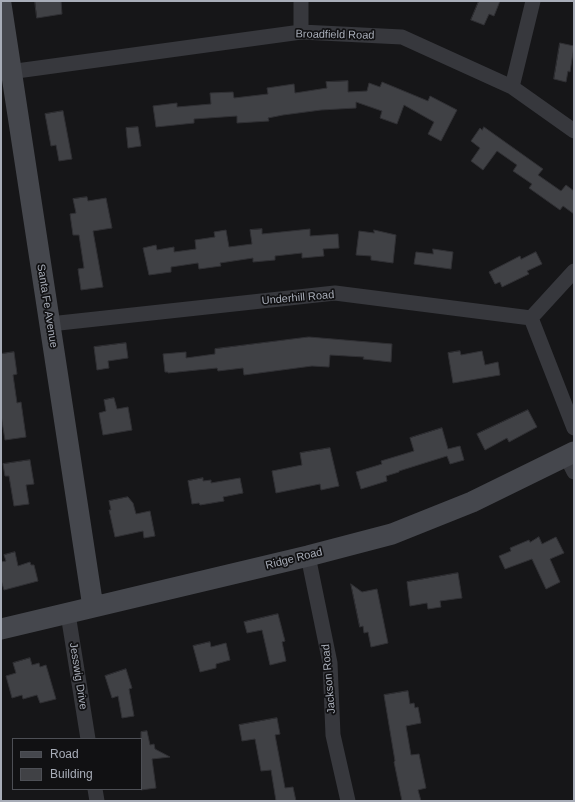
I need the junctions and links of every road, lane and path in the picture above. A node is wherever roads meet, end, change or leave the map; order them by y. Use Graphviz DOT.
graph roads {
  1 [pos="301,1"];
  2 [pos="533,1"];
  3 [pos="1,4"];
  4 [pos="301,32"];
  5 [pos="7,72"];
  6 [pos="512,87"];
  7 [pos="574,132"];
  8 [pos="574,271"];
  9 [pos="531,318"];
  10 [pos="50,324"];
  11 [pos="574,428"];
  12 [pos="571,460"];
  13 [pos="308,556"];
  14 [pos="93,607"];
  15 [pos="68,614"];
  16 [pos="1,629"];
  17 [pos="88,738"];
  18 [pos="96,790"];
  19 [pos="97,801"];
  20 [pos="348,801"];
  1 -- 4 [label="street"];
  2 -- 6 [label="street"];
  3 -- 5 [label="main road, Santa Fe Avenue"];
  4 -- 5 [label="street, Broadfield Road"];
  4 -- 6 [label="street, Broadfield Road"];
  5 -- 10 [label="main road, Santa Fe Avenue"];
  6 -- 7 [label="street, Broadfield Road"];
  8 -- 9 [label="street"];
  9 -- 10 [label="street, Underhill Road"];
  9 -- 11 [label="street"];
  10 -- 14 [label="main road, Santa Fe Avenue"];
  12 -- 13 [label="main road, Ridge Road"];
  13 -- 14 [label="main road, Ridge Road"];
  13 -- 20 [label="street, Jackson Road"];
  14 -- 15 [label="main road, Ridge Road"];
  15 -- 16 [label="main road, Ridge Road"];
  15 -- 17 [label="street, Jesswig Drive"];
  18 -- 19 [label="street"];
}
